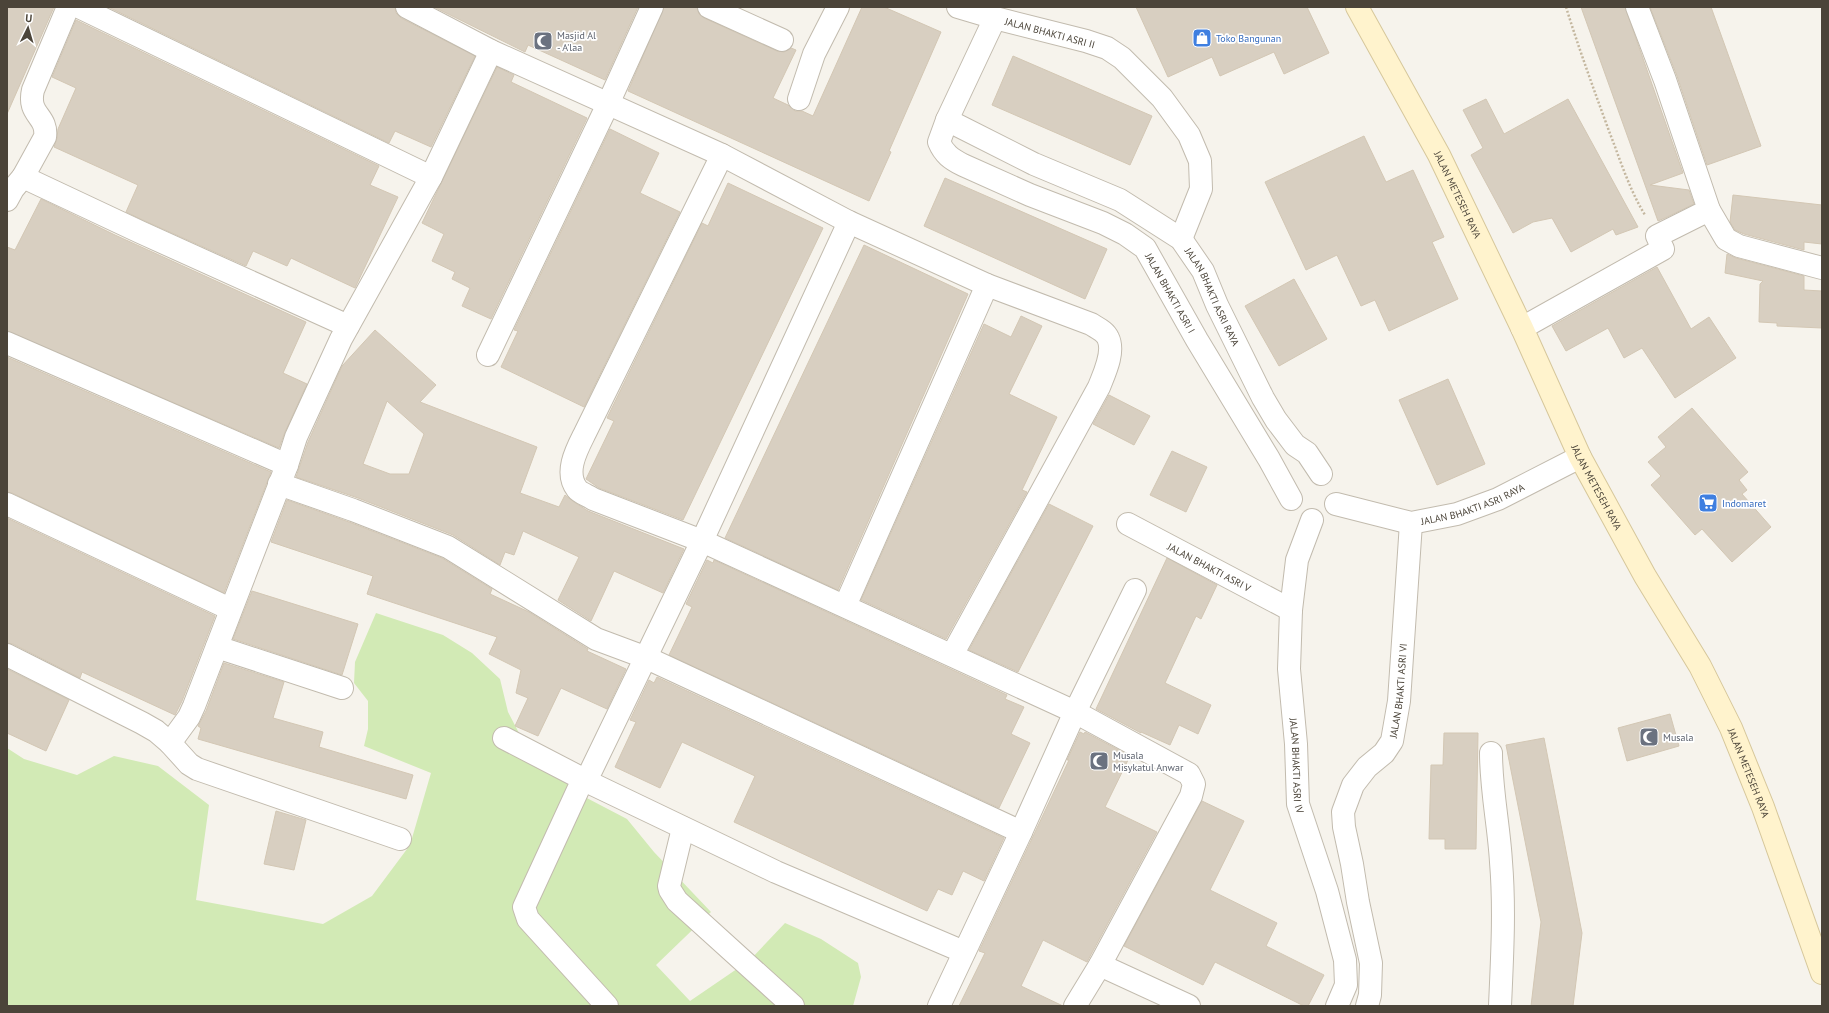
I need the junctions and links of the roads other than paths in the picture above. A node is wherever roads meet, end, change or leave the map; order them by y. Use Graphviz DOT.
graph roads {
  1 [pos="68,7"];
  2 [pos="79,7"];
  3 [pos="407,7"];
  4 [pos="652,7"];
  5 [pos="709,7"];
  6 [pos="838,7"];
  7 [pos="958,7"];
  8 [pos="1357,7"];
  9 [pos="1637,7"];
  10 [pos="995,18"];
  11 [pos="782,40"];
  12 [pos="491,51"];
  13 [pos="799,99"];
  14 [pos="608,104"];
  15 [pos="946,120"];
  16 [pos="939,142"];
  17 [pos="722,155"];
  18 [pos="23,177"];
  19 [pos="431,177"];
  20 [pos="7,200"];
  21 [pos="1709,210"];
  22 [pos="849,222"];
  23 [pos="1181,239"];
  24 [pos="1822,268"];
  25 [pos="987,285"];
  26 [pos="348,326"];
  27 [pos="1522,328"];
  28 [pos="7,343"];
  29 [pos="488,356"];
  30 [pos="1580,457"];
  31 [pos="1321,474"];
  32 [pos="283,475"];
  33 [pos="1290,499"];
  34 [pos="7,504"];
  35 [pos="1336,504"];
  36 [pos="1312,520"];
  37 [pos="1411,522"];
  38 [pos="1128,524"];
  39 [pos="702,541"];
  40 [pos="1135,590"];
  41 [pos="845,606"];
  42 [pos="230,609"];
  43 [pos="1291,610"];
  44 [pos="217,647"];
  45 [pos="7,655"];
  46 [pos="952,655"];
  47 [pos="647,658"];
  48 [pos="342,688"];
  49 [pos="1075,712"];
  50 [pos="504,738"];
  51 [pos="170,743"];
  52 [pos="1491,753"];
  53 [pos="584,780"];
  54 [pos="683,828"];
  55 [pos="1021,832"];
  56 [pos="400,839"];
  57 [pos="964,952"];
  58 [pos="1821,963"];
  59 [pos="1100,965"];
  60 [pos="607,1006"];
  61 [pos="793,1006"];
  62 [pos="939,1006"];
  63 [pos="1075,1006"];
  64 [pos="1189,1006"];
  65 [pos="1337,1006"];
  66 [pos="1368,1006"];
  67 [pos="1500,1006"];
  1 -- 18 [label="street"];
  2 -- 19 [label="street"];
  3 -- 12 [label="street"];
  4 -- 14 [label="street"];
  5 -- 11 [label="street"];
  6 -- 13 [label="street"];
  7 -- 10 [label="street"];
  8 -- 27 [label="main road, JALAN METESEH RAYA"];
  9 -- 21 [label="street"];
  10 -- 15 [label="street, JALAN BHAKTI ASRI II"];
  10 -- 23 [label="street, JALAN BHAKTI ASRI II"];
  12 -- 14 [label="street"];
  12 -- 19 [label="street"];
  14 -- 17 [label="street"];
  14 -- 29 [label="street"];
  15 -- 16 [label="street, JALAN BHAKTI ASRI II"];
  15 -- 23 [label="street, JALAN BHAKTI ASRI RAYA"];
  16 -- 33 [label="street, JALAN BHAKTI ASRI I"];
  17 -- 22 [label="street"];
  17 -- 39 [label="street"];
  18 -- 20 [label="street"];
  18 -- 26 [label="street"];
  19 -- 26 [label="street"];
  21 -- 24 [label="street"];
  21 -- 27 [label="street"];
  22 -- 25 [label="street"];
  22 -- 39 [label="street"];
  23 -- 31 [label="street, JALAN BHAKTI ASRI RAYA"];
  25 -- 41 [label="street"];
  25 -- 46 [label="street"];
  26 -- 32 [label="street"];
  27 -- 30 [label="main road, JALAN METESEH RAYA"];
  28 -- 32 [label="street"];
  30 -- 37 [label="street, JALAN BHAKTI ASRI RAYA"];
  30 -- 58 [label="main road, JALAN METESEH RAYA"];
  31 -- 33 [label="street"];
  31 -- 35 [label="street"];
  32 -- 42 [label="street"];
  32 -- 47 [label="street"];
  33 -- 36 [label="street"];
  34 -- 42 [label="street"];
  35 -- 36 [label="street"];
  35 -- 37 [label="street, JALAN BHAKTI ASRI RAYA"];
  36 -- 43 [label="street, JALAN BHAKTI ASRI IV"];
  37 -- 66 [label="street, JALAN BHAKTI ASRI VI"];
  38 -- 43 [label="street, JALAN BHAKTI ASRI V"];
  39 -- 41 [label="street"];
  39 -- 47 [label="street"];
  40 -- 49 [label="street"];
  41 -- 46 [label="street"];
  42 -- 44 [label="street"];
  43 -- 65 [label="street, JALAN BHAKTI ASRI IV"];
  44 -- 48 [label="street"];
  44 -- 51 [label="street"];
  45 -- 51 [label="street"];
  46 -- 49 [label="street"];
  47 -- 53 [label="street"];
  47 -- 55 [label="street"];
  49 -- 55 [label="street"];
  49 -- 59 [label="street"];
  50 -- 53 [label="street"];
  51 -- 56 [label="street"];
  52 -- 67 [label="street"];
  53 -- 54 [label="street"];
  53 -- 60 [label="street"];
  54 -- 57 [label="street"];
  54 -- 61 [label="street"];
  55 -- 57 [label="street"];
  57 -- 62 [label="street"];
  59 -- 63 [label="street"];
  59 -- 64 [label="street"];
}
